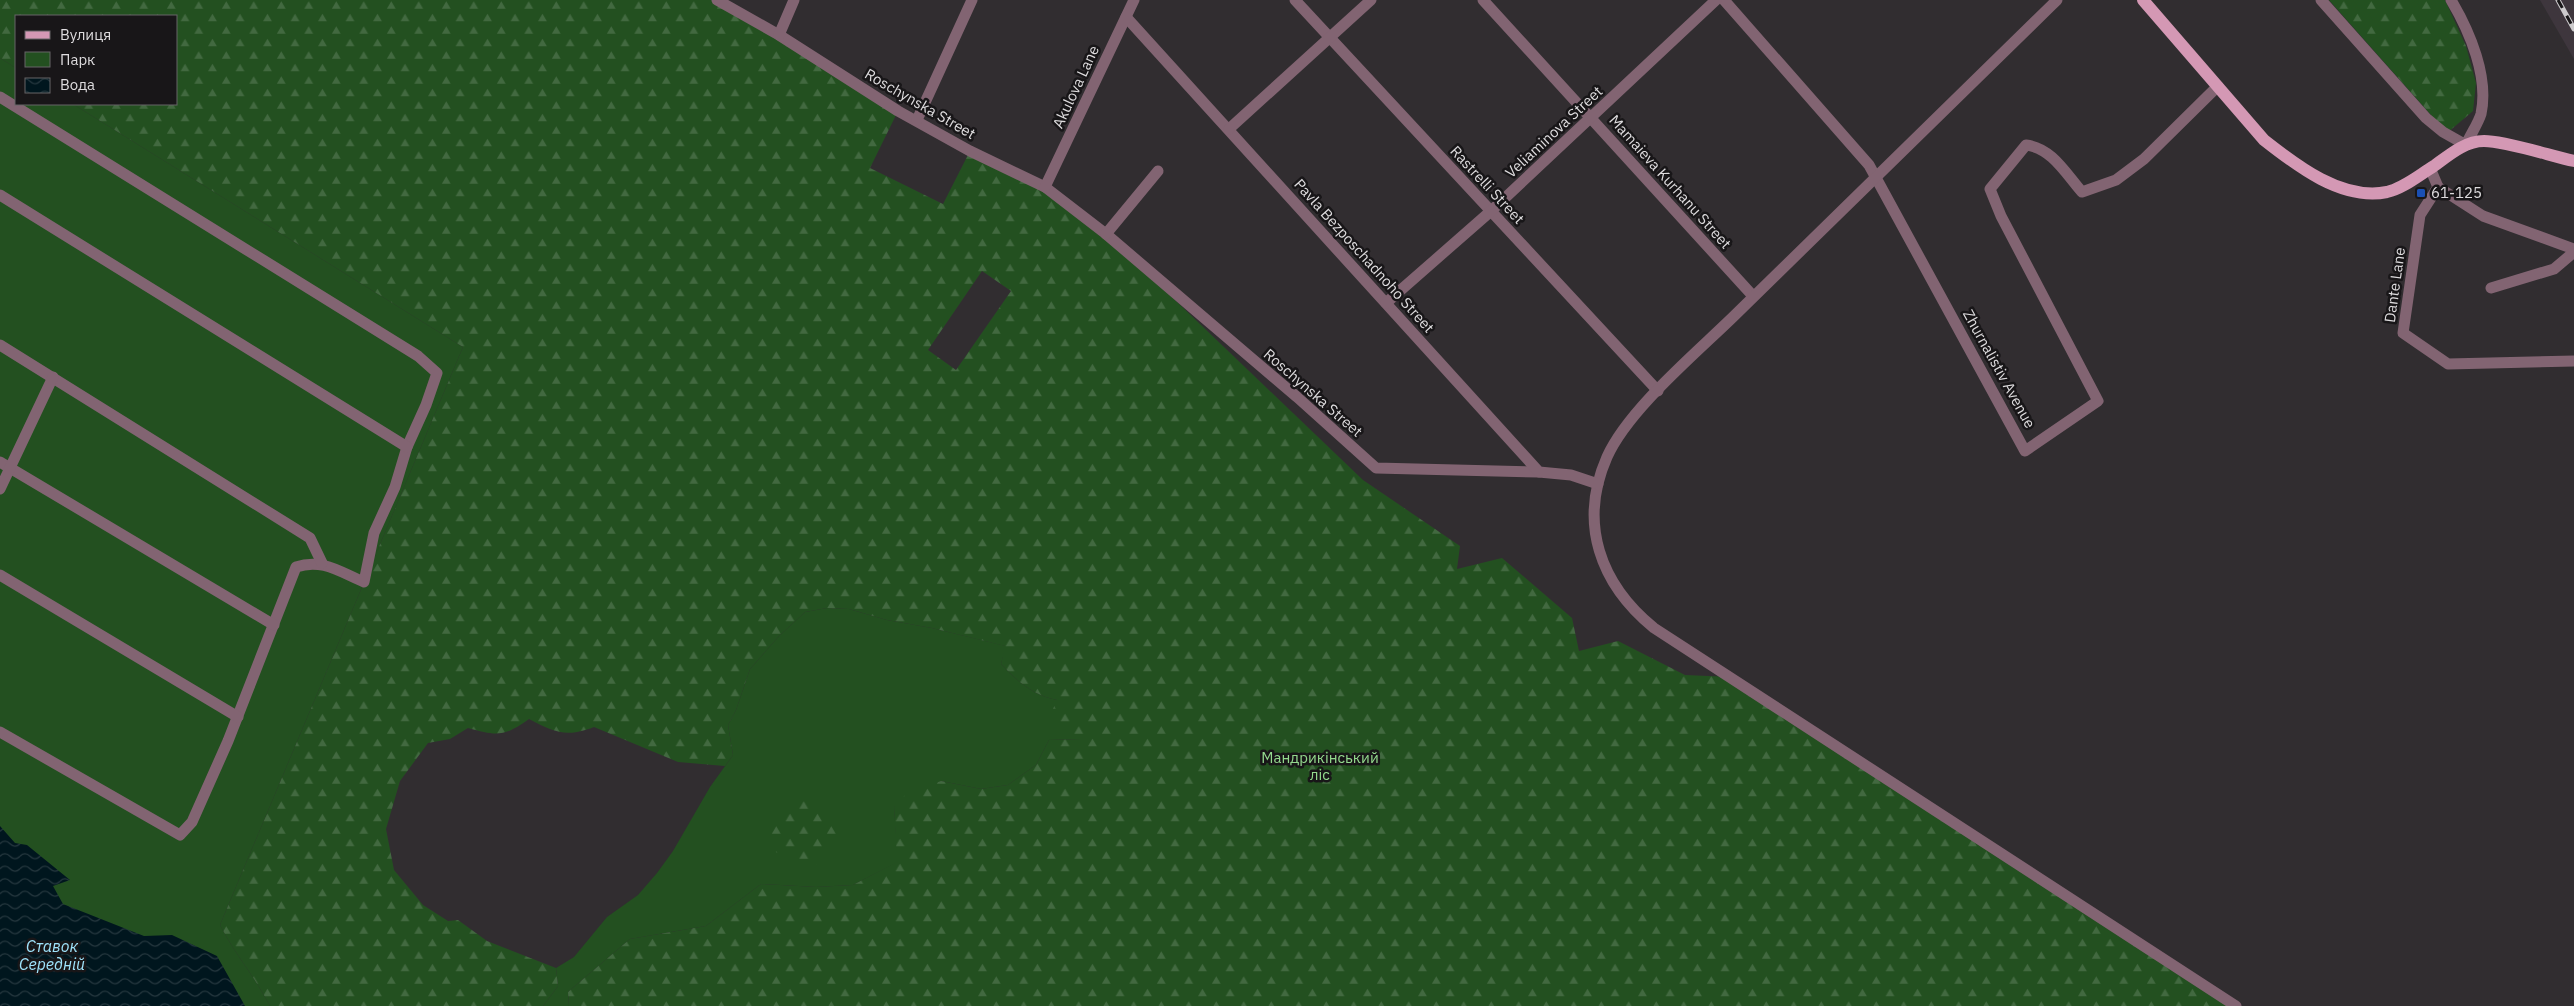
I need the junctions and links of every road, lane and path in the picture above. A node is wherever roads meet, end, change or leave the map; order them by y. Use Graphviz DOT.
graph roads {
  1 [pos="717,0"];
  2 [pos="794,0"];
  3 [pos="972,0"];
  4 [pos="1134,0"];
  5 [pos="1295,0"];
  6 [pos="1371,0"];
  7 [pos="1483,0"];
  8 [pos="1716,0"];
  9 [pos="1724,0"];
  10 [pos="2057,0"];
  11 [pos="2143,0"];
  12 [pos="2321,0"];
  13 [pos="2451,0"];
  14 [pos="1126,17"];
  15 [pos="779,35"];
  16 [pos="1330,38"];
  17 [pos="2218,86"];
  18 [pos="0,97"];
  19 [pos="1591,119"];
  20 [pos="917,120"];
  21 [pos="1229,130"];
  22 [pos="2466,145"];
  23 [pos="2574,161"];
  24 [pos="2430,168"];
  25 [pos="1158,171"];
  26 [pos="1876,178"];
  27 [pos="1045,187"];
  28 [pos="2438,187"];
  29 [pos="0,194"];
  30 [pos="1491,211"];
  31 [pos="1106,234"];
  32 [pos="2574,251"];
  33 [pos="2491,288"];
  34 [pos="1754,296"];
  35 [pos="1386,303"];
  36 [pos="0,345"];
  37 [pos="2574,361"];
  38 [pos="53,377"];
  39 [pos="1658,391"];
  40 [pos="407,447"];
  41 [pos="4,465"];
  42 [pos="1539,472"];
  43 [pos="1598,484"];
  44 [pos="0,489"];
  45 [pos="322,563"];
  46 [pos="0,575"];
  47 [pos="274,625"];
  48 [pos="238,717"];
  49 [pos="0,732"];
  50 [pos="2236,1006"];
  1 -- 15 [label="street, Roschynska Street"];
  2 -- 15 [label="street"];
  3 -- 20 [label="street"];
  4 -- 14 [label="street, Akulova Lane"];
  5 -- 16 [label="street, Rastrelli Street"];
  6 -- 16 [label="street"];
  7 -- 19 [label="street, Mamaieva Kurhanu Street"];
  8 -- 19 [label="street, Veliaminova Street"];
  9 -- 26 [label="street"];
  10 -- 26 [label="street"];
  11 -- 17 [label="main road"];
  12 -- 22 [label="street"];
  13 -- 22 [label="street"];
  14 -- 21 [label="street, Pavla Bezposchadnoho Street"];
  14 -- 27 [label="street, Akulova Lane"];
  15 -- 20 [label="street, Roschynska Street"];
  16 -- 21 [label="street"];
  16 -- 30 [label="street, Rastrelli Street"];
  17 -- 24 [label="main road"];
  17 -- 26 [label="street, Zhurnalistiv Avenue"];
  18 -- 40 [label="street"];
  19 -- 30 [label="street, Veliaminova Street"];
  19 -- 34 [label="street, Mamaieva Kurhanu Street"];
  20 -- 27 [label="street, Roschynska Street"];
  21 -- 35 [label="street, Pavla Bezposchadnoho Street"];
  22 -- 23 [label="main road"];
  22 -- 24 [label="main road"];
  24 -- 28 [label="street"];
  25 -- 31 [label="street"];
  26 -- 34 [label="street"];
  27 -- 31 [label="street, Roschynska Street"];
  28 -- 32 [label="street"];
  28 -- 37 [label="street, Dante Lane"];
  29 -- 40 [label="street"];
  30 -- 35 [label="street, Veliaminova Street"];
  30 -- 39 [label="street, Rastrelli Street"];
  31 -- 42 [label="street, Roschynska Street"];
  32 -- 33 [label="street"];
  34 -- 39 [label="street"];
  35 -- 42 [label="street, Pavla Bezposchadnoho Street"];
  36 -- 38 [label="street"];
  38 -- 41 [label="street"];
  38 -- 45 [label="street"];
  39 -- 43 [label="street"];
  40 -- 45 [label="street"];
  41 -- 44 [label="street"];
  41 -- 47 [label="street"];
  42 -- 43 [label="street"];
  43 -- 50 [label="street"];
  45 -- 47 [label="street"];
  46 -- 48 [label="street"];
  47 -- 48 [label="street"];
  48 -- 49 [label="street"];
}
